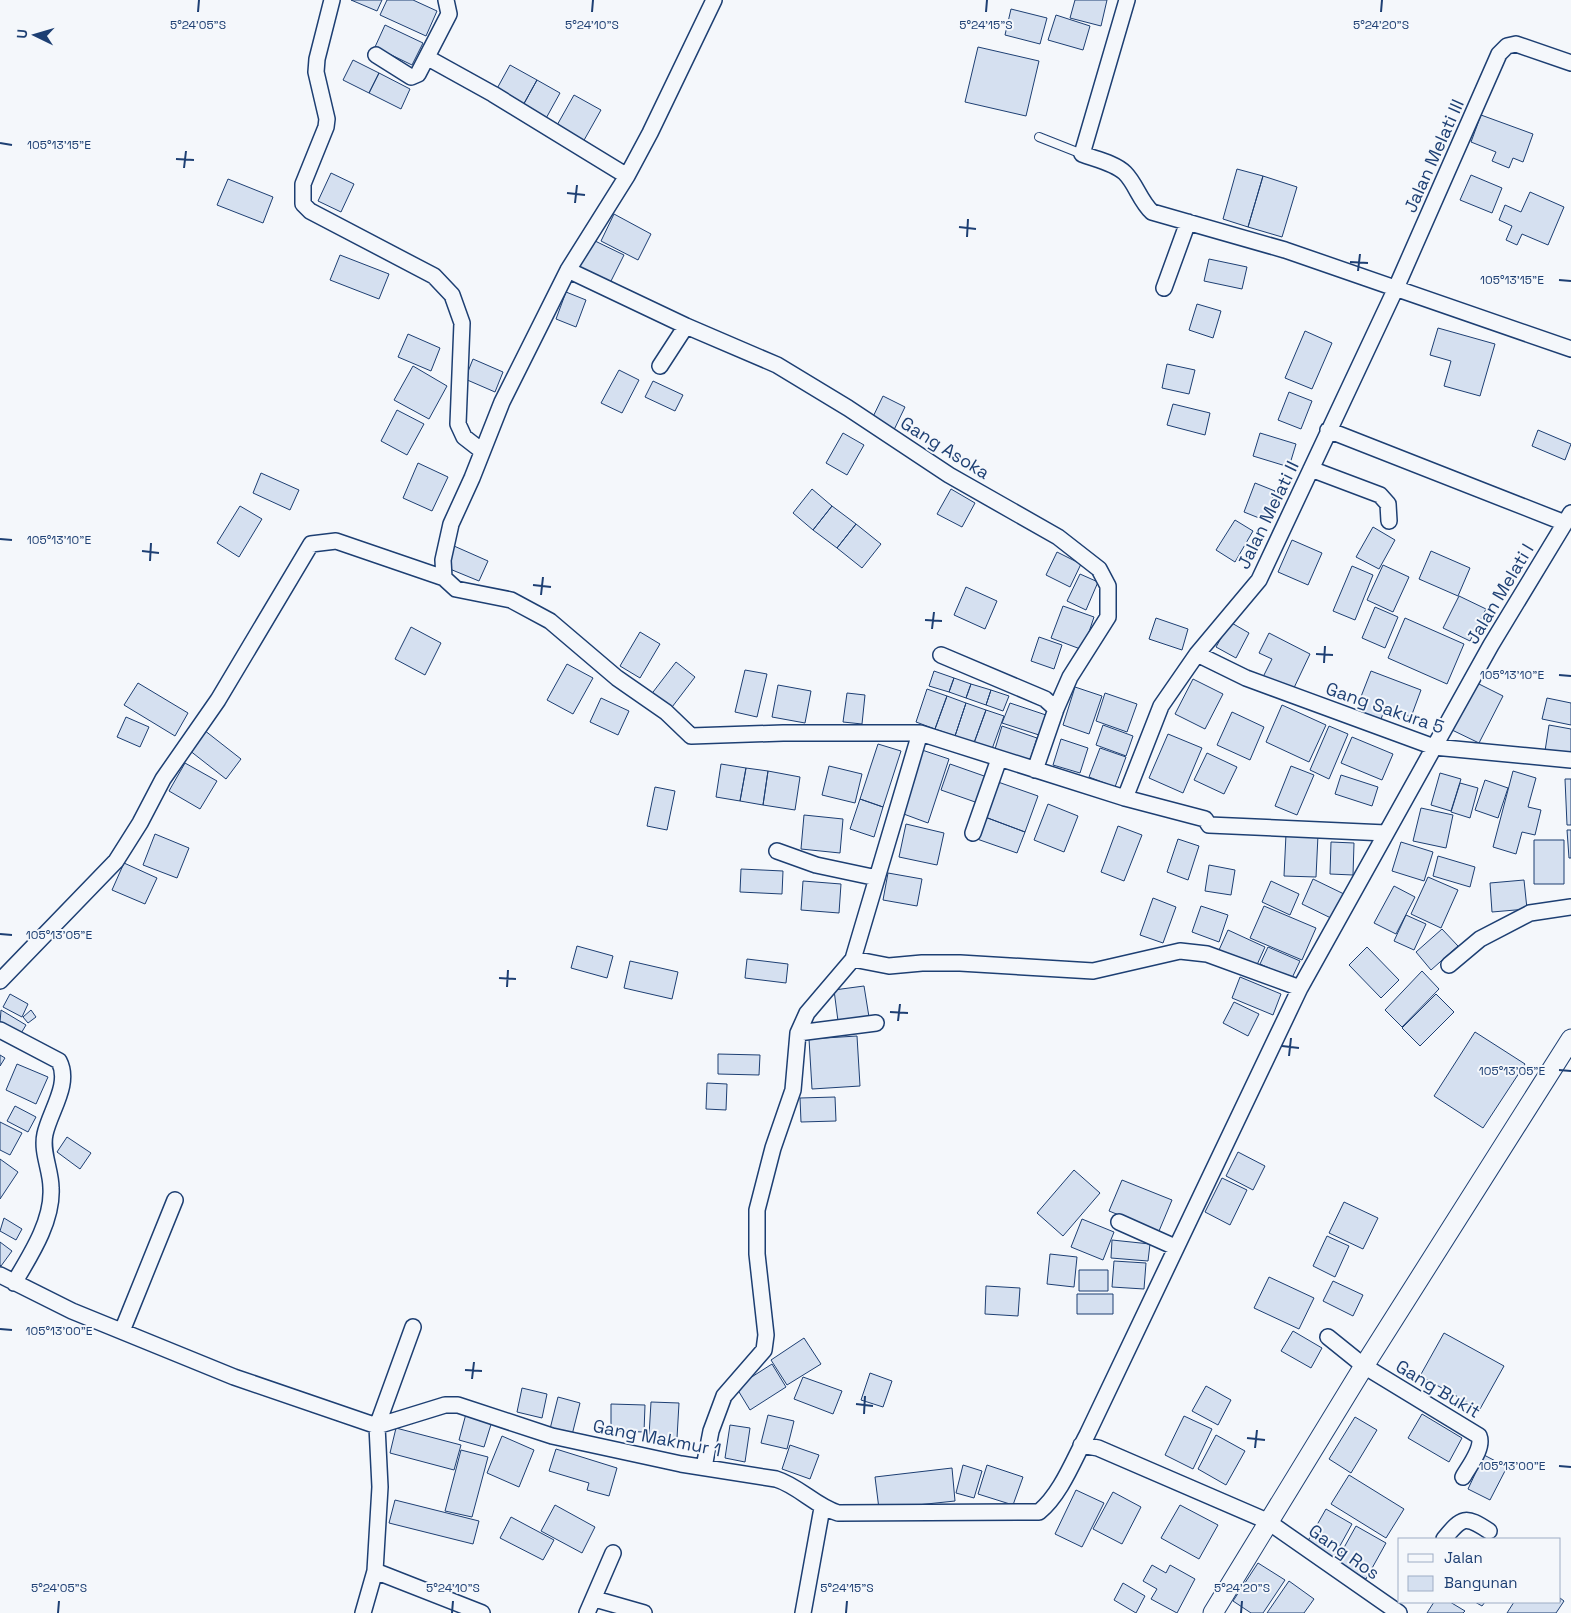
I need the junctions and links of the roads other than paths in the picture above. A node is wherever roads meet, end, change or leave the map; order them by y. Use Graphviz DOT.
graph roads {
  1 [pos="332,0"];
  2 [pos="446,0"];
  3 [pos="714,0"];
  4 [pos="1127,0"];
  5 [pos="376,55"];
  6 [pos="428,58"];
  7 [pos="1571,64"];
  8 [pos="1040,138"];
  9 [pos="1082,154"];
  10 [pos="627,176"];
  11 [pos="1188,222"];
  12 [pos="568,270"];
  13 [pos="1164,288"];
  14 [pos="1396,288"];
  15 [pos="686,326"];
  16 [pos="1571,348"];
  17 [pos="660,366"];
  18 [pos="1328,430"];
  19 [pos="482,451"];
  20 [pos="1311,469"];
  21 [pos="1568,518"];
  22 [pos="1389,521"];
  23 [pos="444,578"];
  24 [pos="1197,654"];
  25 [pos="940,655"];
  26 [pos="1056,709"];
  27 [pos="920,733"];
  28 [pos="1434,747"];
  29 [pos="999,759"];
  30 [pos="1571,760"];
  31 [pos="1035,770"];
  32 [pos="1125,798"];
  33 [pos="973,833"];
  34 [pos="1386,833"];
  35 [pos="777,851"];
  36 [pos="877,878"];
  37 [pos="1571,907"];
  38 [pos="853,959"];
  39 [pos="1448,966"];
  40 [pos="0,981"];
  41 [pos="1300,988"];
  42 [pos="876,1023"];
  43 [pos="0,1030"];
  44 [pos="798,1033"];
  45 [pos="1571,1039"];
  46 [pos="174,1200"];
  47 [pos="1119,1222"];
  48 [pos="1175,1247"];
  49 [pos="0,1275"];
  50 [pos="14,1283"];
  51 [pos="413,1326"];
  52 [pos="122,1331"];
  53 [pos="1328,1337"];
  54 [pos="1364,1366"];
  55 [pos="377,1426"];
  56 [pos="1082,1445"];
  57 [pos="704,1468"];
  58 [pos="1463,1477"];
  59 [pos="822,1508"];
  60 [pos="1267,1521"];
  61 [pos="1489,1531"];
  62 [pos="1445,1538"];
  63 [pos="613,1553"];
  64 [pos="375,1571"];
  65 [pos="595,1599"];
  66 [pos="1397,1606"];
  67 [pos="363,1613"];
  68 [pos="482,1613"];
  69 [pos="587,1613"];
  70 [pos="644,1613"];
  71 [pos="803,1613"];
  72 [pos="1213,1613"];
  1 -- 19 [label="street"];
  2 -- 6 [label="street"];
  3 -- 10 [label="street"];
  4 -- 9 [label="street"];
  5 -- 6 [label="street"];
  6 -- 10 [label="street"];
  7 -- 14 [label="street, Jalan Melati III"];
  8 -- 9 [label="lane"];
  9 -- 11 [label="street"];
  10 -- 12 [label="street"];
  11 -- 13 [label="street"];
  11 -- 14 [label="street"];
  12 -- 15 [label="street, Gang Asoka"];
  12 -- 19 [label="street"];
  14 -- 16 [label="street"];
  14 -- 18 [label="street, Jalan Melati II"];
  15 -- 17 [label="street"];
  15 -- 26 [label="street, Gang Asoka"];
  18 -- 20 [label="street, Jalan Melati II"];
  18 -- 21 [label="street"];
  19 -- 23 [label="street"];
  20 -- 22 [label="street"];
  20 -- 24 [label="street, Jalan Melati II"];
  21 -- 28 [label="street, Jalan Melati I"];
  23 -- 27 [label="street"];
  23 -- 40 [label="street"];
  24 -- 28 [label="street, Gang Sakura 5"];
  24 -- 32 [label="street, Jalan Melati II"];
  25 -- 26 [label="street"];
  26 -- 31 [label="street, Gang Asoka"];
  27 -- 29 [label="street"];
  27 -- 36 [label="street"];
  28 -- 30 [label="street, Gang Sakura 5"];
  28 -- 34 [label="street, Jalan Melati I"];
  29 -- 31 [label="street"];
  29 -- 33 [label="street"];
  31 -- 32 [label="street"];
  32 -- 34 [label="street"];
  34 -- 41 [label="street, Jalan Melati I"];
  35 -- 36 [label="street"];
  36 -- 38 [label="street"];
  37 -- 39 [label="street"];
  38 -- 41 [label="street"];
  38 -- 44 [label="street"];
  41 -- 48 [label="street, Jalan Melati I"];
  42 -- 44 [label="street"];
  43 -- 50 [label="street"];
  44 -- 57 [label="street"];
  45 -- 54 [label="street"];
  46 -- 52 [label="street"];
  47 -- 48 [label="street"];
  48 -- 56 [label="street, Jalan Melati I"];
  49 -- 50 [label="street"];
  50 -- 52 [label="street"];
  51 -- 55 [label="street"];
  52 -- 55 [label="street"];
  53 -- 54 [label="street"];
  54 -- 58 [label="street, Gang Bukit"];
  54 -- 60 [label="street"];
  55 -- 57 [label="street, Gang Makmur 1"];
  55 -- 64 [label="street"];
  56 -- 59 [label="street, Jalan Melati I"];
  56 -- 60 [label="street, Gang Ros"];
  57 -- 59 [label="street, Gang Makmur 1"];
  59 -- 71 [label="street"];
  60 -- 66 [label="street, Gang Ros"];
  60 -- 72 [label="street"];
  61 -- 62 [label="street"];
  63 -- 65 [label="street"];
  64 -- 67 [label="street"];
  64 -- 68 [label="street"];
  65 -- 69 [label="street"];
  65 -- 70 [label="street"];
}
